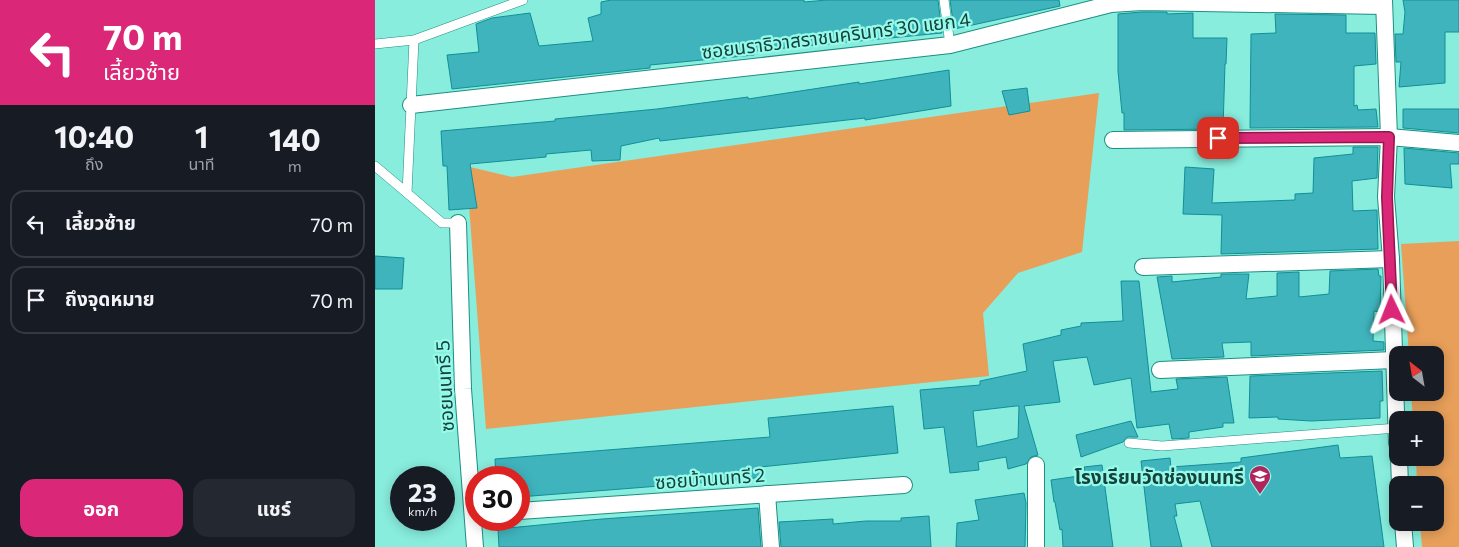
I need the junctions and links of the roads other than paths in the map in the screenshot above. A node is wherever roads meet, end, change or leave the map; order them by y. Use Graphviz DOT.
graph roads {
  1 [pos="523,0"];
  2 [pos="944,0"];
  3 [pos="1384,3"];
  4 [pos="414,40"];
  5 [pos="375,44"];
  6 [pos="949,44"];
  7 [pos="411,104"];
  8 [pos="1389,137"];
  9 [pos="1113,140"];
  10 [pos="1459,143"];
  11 [pos="375,166"];
  12 [pos="407,193"];
  13 [pos="458,222"];
  14 [pos="1391,259"];
  15 [pos="1143,267"];
  16 [pos="1394,346"];
  17 [pos="1389,360"];
  18 [pos="1160,370"];
  19 [pos="1389,436"];
  20 [pos="1129,443"];
  21 [pos="1036,465"];
  22 [pos="470,466"];
  23 [pos="904,486"];
  24 [pos="767,494"];
  25 [pos="530,510"];
  26 [pos="475,531"];
  27 [pos="1404,531"];
  28 [pos="475,547"];
  29 [pos="771,547"];
  30 [pos="1036,547"];
  31 [pos="1405,547"];
  1 -- 4 [label="lane"];
  2 -- 6 [label="lane"];
  3 -- 6 [label="street, ซอยนราธิวาสราชนครินทร์ 30 แยก 4"];
  3 -- 8 [label="street"];
  4 -- 5 [label="lane"];
  4 -- 7 [label="lane"];
  6 -- 7 [label="street, ซอยนราธิวาสราชนครินทร์ 30 แยก 4"];
  7 -- 12 [label="lane"];
  8 -- 9 [label="street"];
  8 -- 10 [label="street"];
  8 -- 14 [label="street"];
  11 -- 12 [label="lane"];
  12 -- 13 [label="lane"];
  13 -- 22 [label="street, ซอยนนทรี 5"];
  14 -- 15 [label="street"];
  14 -- 16 [label="street"];
  17 -- 18 [label="street"];
  19 -- 20 [label="lane"];
  21 -- 30 [label="street"];
  23 -- 24 [label="street, ซอยบ้านนทรี 2"];
  24 -- 25 [label="street, ซอยบ้านนทรี 2"];
  24 -- 29 [label="street"];
  26 -- 28 [label="street, ซอยนนทรี 5"];
  27 -- 31 [label="street"];
}
